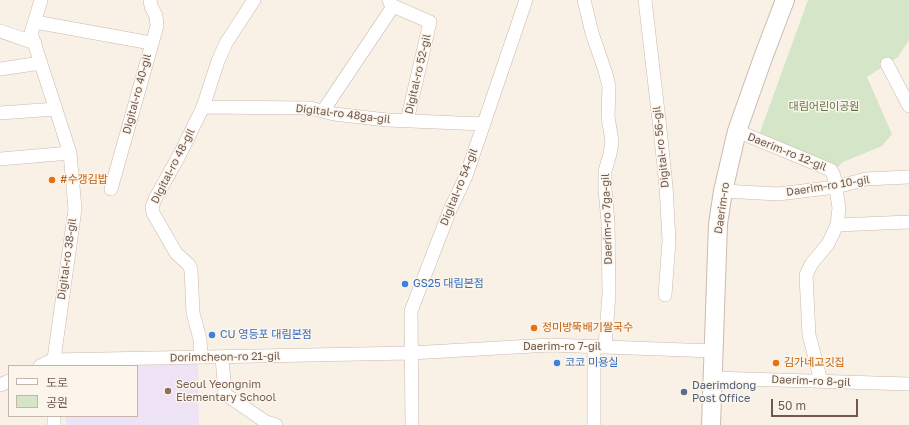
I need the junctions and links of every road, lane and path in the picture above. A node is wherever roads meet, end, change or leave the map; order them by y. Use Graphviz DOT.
graph roads {
  1 [pos="41,0"];
  2 [pos="150,0"];
  3 [pos="254,0"];
  4 [pos="526,0"];
  5 [pos="584,0"];
  6 [pos="645,0"];
  7 [pos="785,0"];
  8 [pos="390,3"];
  9 [pos="35,22"];
  10 [pos="0,31"];
  11 [pos="35,43"];
  12 [pos="151,43"];
  13 [pos="41,63"];
  14 [pos="887,64"];
  15 [pos="0,69"];
  16 [pos="909,106"];
  17 [pos="202,107"];
  18 [pos="56,109"];
  19 [pos="323,111"];
  20 [pos="0,113"];
  21 [pos="407,121"];
  22 [pos="484,124"];
  23 [pos="737,131"];
  24 [pos="70,153"];
  25 [pos="0,159"];
  26 [pos="909,177"];
  27 [pos="836,187"];
  28 [pos="111,188"];
  29 [pos="723,191"];
  30 [pos="909,222"];
  31 [pos="837,225"];
  32 [pos="665,295"];
  33 [pos="600,347"];
  34 [pos="714,351"];
  35 [pos="411,353"];
  36 [pos="200,357"];
  37 [pos="222,357"];
  38 [pos="52,363"];
  39 [pos="713,378"];
  40 [pos="821,381"];
  41 [pos="909,384"];
  42 [pos="276,425"];
  43 [pos="412,425"];
  44 [pos="594,425"];
  45 [pos="711,425"];
  1 -- 9 [label="street, Digital-ro 38-gil"];
  2 -- 12 [label="street, Digital-ro 40-gil"];
  3 -- 17 [label="street, Digital-ro 48-gil"];
  4 -- 22 [label="street, Digital-ro 54-gil"];
  5 -- 33 [label="street, Daerim-ro 7ga-gil"];
  6 -- 32 [label="street, Digital-ro 56-gil"];
  7 -- 23 [label="street, Daerim-ro"];
  8 -- 19 [label="street, Digital-ro 52-gil"];
  8 -- 21 [label="street, Digital-ro 52-gil"];
  9 -- 11 [label="street, Digital-ro 38-gil"];
  9 -- 12 [label="street"];
  10 -- 11 [label="street"];
  11 -- 13 [label="street, Digital-ro 38-gil"];
  12 -- 28 [label="street, Digital-ro 40-gil"];
  13 -- 15 [label="street"];
  13 -- 18 [label="street, Digital-ro 38-gil"];
  14 -- 16 [label="street"];
  17 -- 19 [label="street, Digital-ro 48ga-gil"];
  17 -- 36 [label="street, Digital-ro 48-gil"];
  18 -- 20 [label="street"];
  18 -- 24 [label="street, Digital-ro 38-gil"];
  19 -- 21 [label="street, Digital-ro 48ga-gil"];
  21 -- 22 [label="street, Digital-ro 48ga-gil"];
  22 -- 35 [label="street, Digital-ro 54-gil"];
  23 -- 27 [label="street, Daerim-ro 12-gil"];
  23 -- 29 [label="street, Daerim-ro"];
  24 -- 25 [label="street"];
  24 -- 38 [label="street, Digital-ro 38-gil"];
  26 -- 27 [label="street, Daerim-ro 10-gil"];
  27 -- 29 [label="street, Daerim-ro 10-gil"];
  27 -- 31 [label="street, Daerim-ro 12-gil"];
  29 -- 34 [label="street, Daerim-ro"];
  30 -- 31 [label="street"];
  31 -- 40 [label="street, Daerim-ro 12-gil"];
  33 -- 34 [label="street, Daerim-ro 7-gil"];
  33 -- 35 [label="street, Daerim-ro 7-gil"];
  33 -- 44 [label="street, Daerim-ro 7ga-gil"];
  34 -- 39 [label="street, Daerim-ro"];
  35 -- 37 [label="street, Dorimcheon-ro 21-gil"];
  35 -- 43 [label="street, Digital-ro 54-gil"];
  36 -- 37 [label="street, Dorimcheon-ro 21-gil"];
  36 -- 38 [label="street, Dorimcheon-ro 21-gil"];
  37 -- 42 [label="street"];
  39 -- 40 [label="street, Daerim-ro 8-gil"];
  39 -- 45 [label="street, Daerim-ro"];
  40 -- 41 [label="street, Daerim-ro 8-gil"];
}
